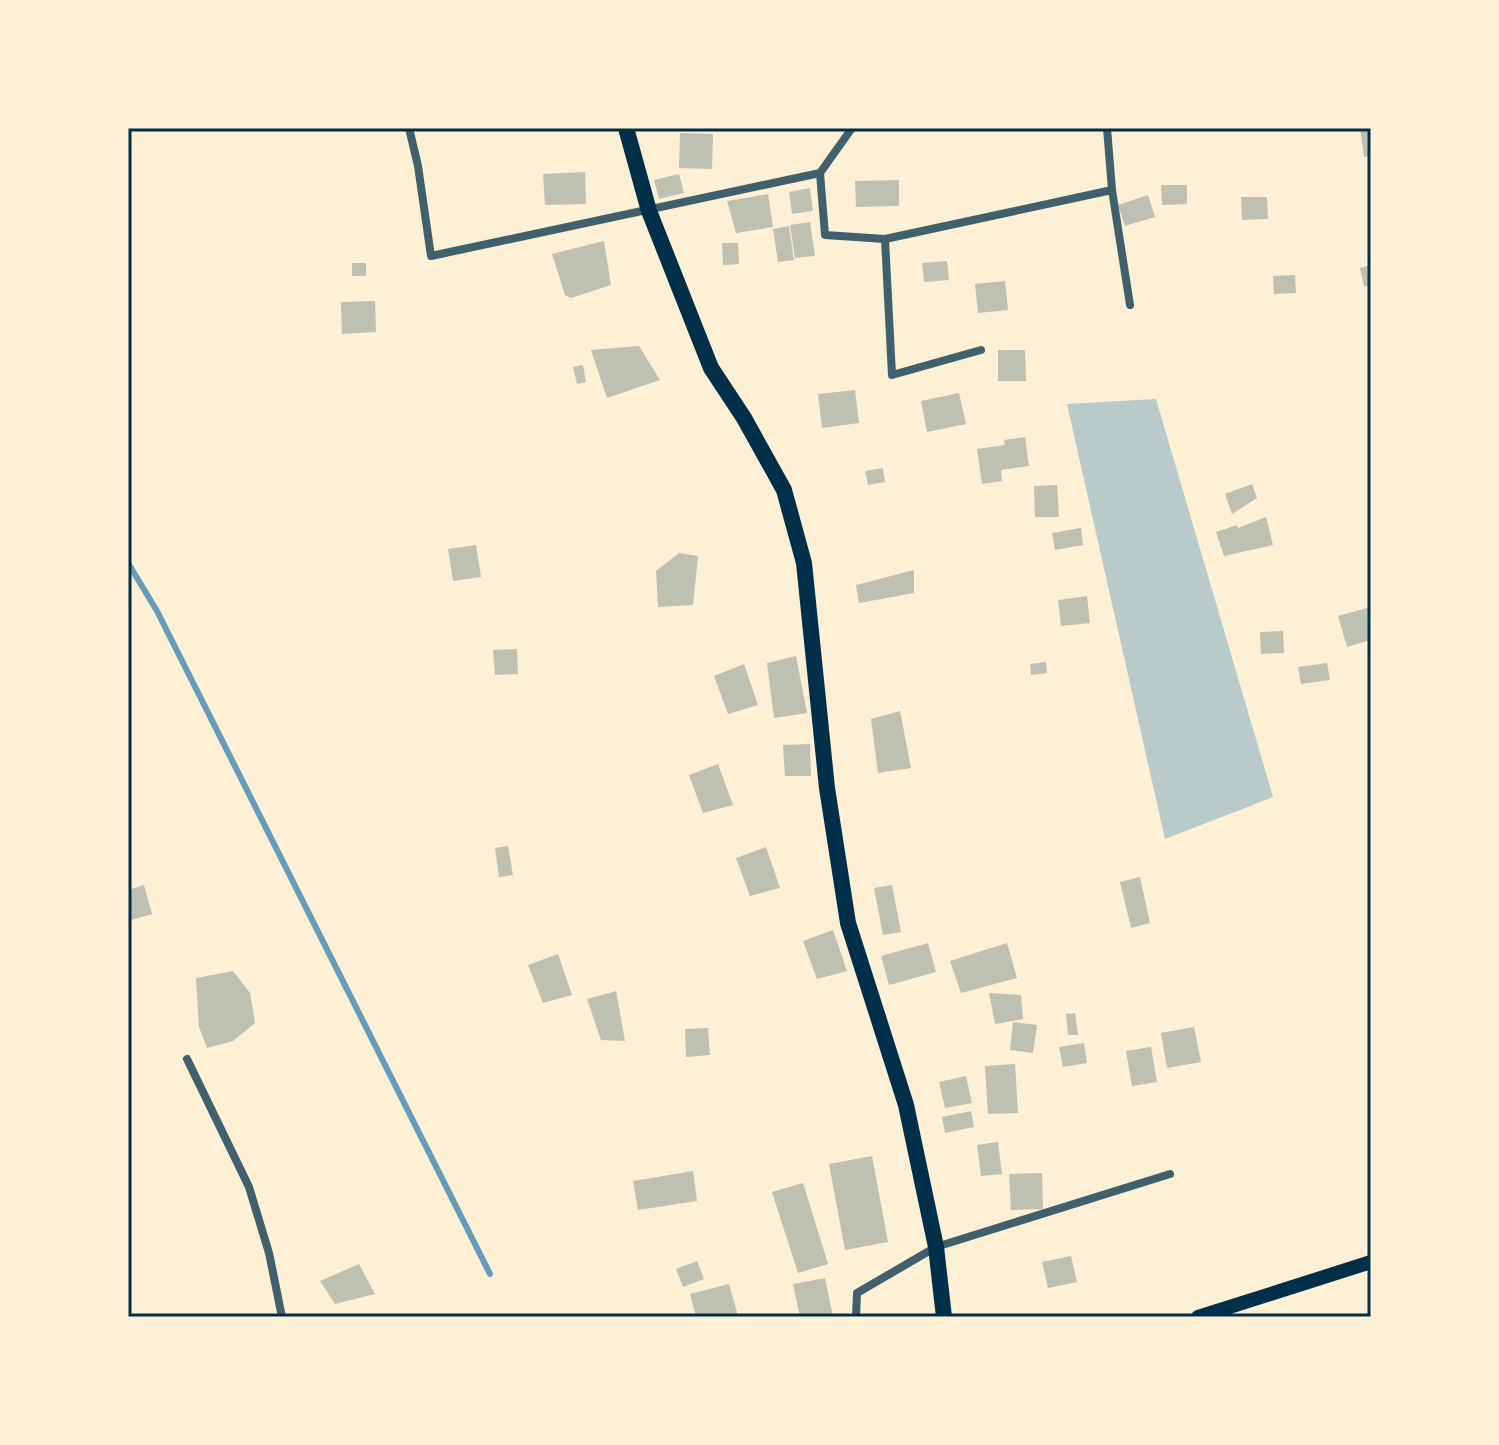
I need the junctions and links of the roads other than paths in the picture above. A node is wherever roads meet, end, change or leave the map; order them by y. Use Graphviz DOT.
graph roads {
  1 [pos="409,128"];
  2 [pos="626,128"];
  3 [pos="852,128"];
  4 [pos="1107,128"];
  5 [pos="820,173"];
  6 [pos="1112,190"];
  7 [pos="649,211"];
  8 [pos="885,239"];
  9 [pos="1130,305"];
  10 [pos="981,350"];
  11 [pos="187,1059"];
  12 [pos="1170,1174"];
  13 [pos="936,1247"];
  14 [pos="1371,1262"];
  15 [pos="282,1317"];
  16 [pos="856,1317"];
  17 [pos="944,1317"];
  18 [pos="1198,1317"];
  1 -- 7 [label="street"];
  2 -- 7 [label="main road"];
  3 -- 5 [label="street"];
  4 -- 6 [label="street"];
  5 -- 7 [label="street"];
  5 -- 8 [label="street"];
  6 -- 8 [label="street"];
  6 -- 9 [label="street"];
  7 -- 13 [label="main road"];
  8 -- 10 [label="street"];
  11 -- 15 [label="street"];
  12 -- 13 [label="street"];
  13 -- 16 [label="street"];
  13 -- 17 [label="main road"];
  14 -- 18 [label="main road"];
}
